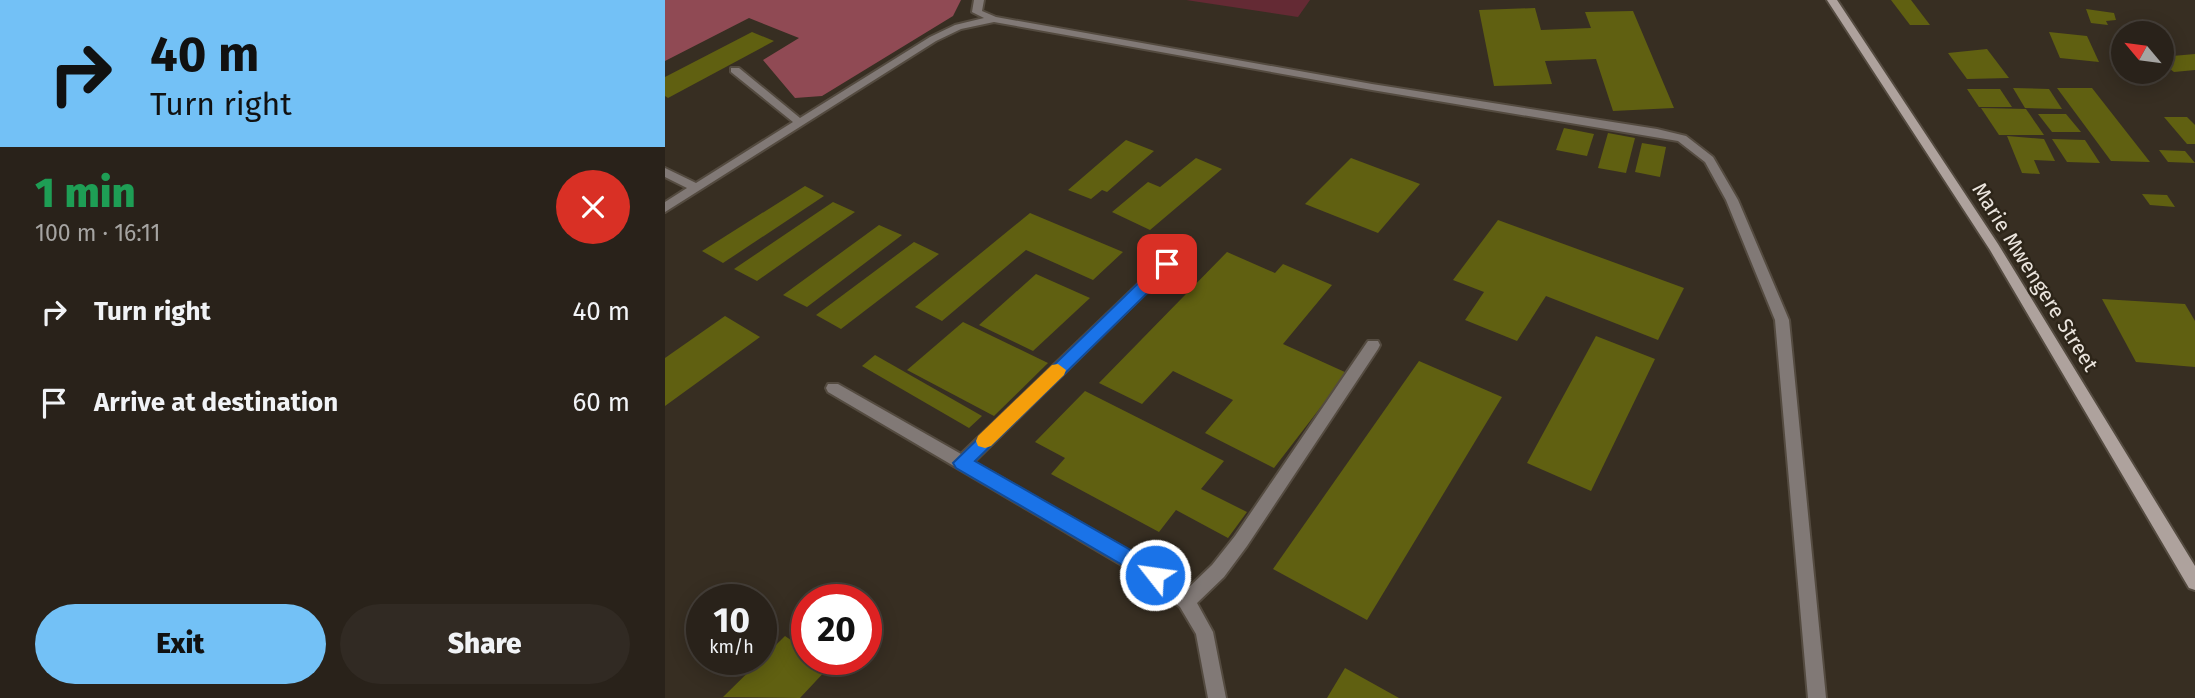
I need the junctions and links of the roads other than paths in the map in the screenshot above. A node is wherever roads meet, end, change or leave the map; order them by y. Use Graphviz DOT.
graph roads {
  1 [pos="979,0"];
  2 [pos="1832,0"];
  3 [pos="994,19"];
  4 [pos="735,70"];
  5 [pos="799,122"];
  6 [pos="665,172"];
  7 [pos="696,188"];
  8 [pos="665,208"];
  9 [pos="1167,264"];
  10 [pos="1373,345"];
  11 [pos="833,387"];
  12 [pos="962,463"];
  13 [pos="2195,582"];
  14 [pos="1186,600"];
  15 [pos="1217,698"];
  16 [pos="1817,698"];
  1 -- 3 [label="lane"];
  2 -- 13 [label="main road, Marie Mwengere Street"];
  3 -- 5 [label="lane"];
  3 -- 16 [label="lane"];
  4 -- 5 [label="lane"];
  5 -- 7 [label="lane"];
  6 -- 7 [label="lane"];
  7 -- 8 [label="lane"];
  9 -- 12 [label="lane"];
  10 -- 14 [label="lane"];
  11 -- 12 [label="lane"];
  12 -- 14 [label="lane"];
  14 -- 15 [label="lane"];
}
